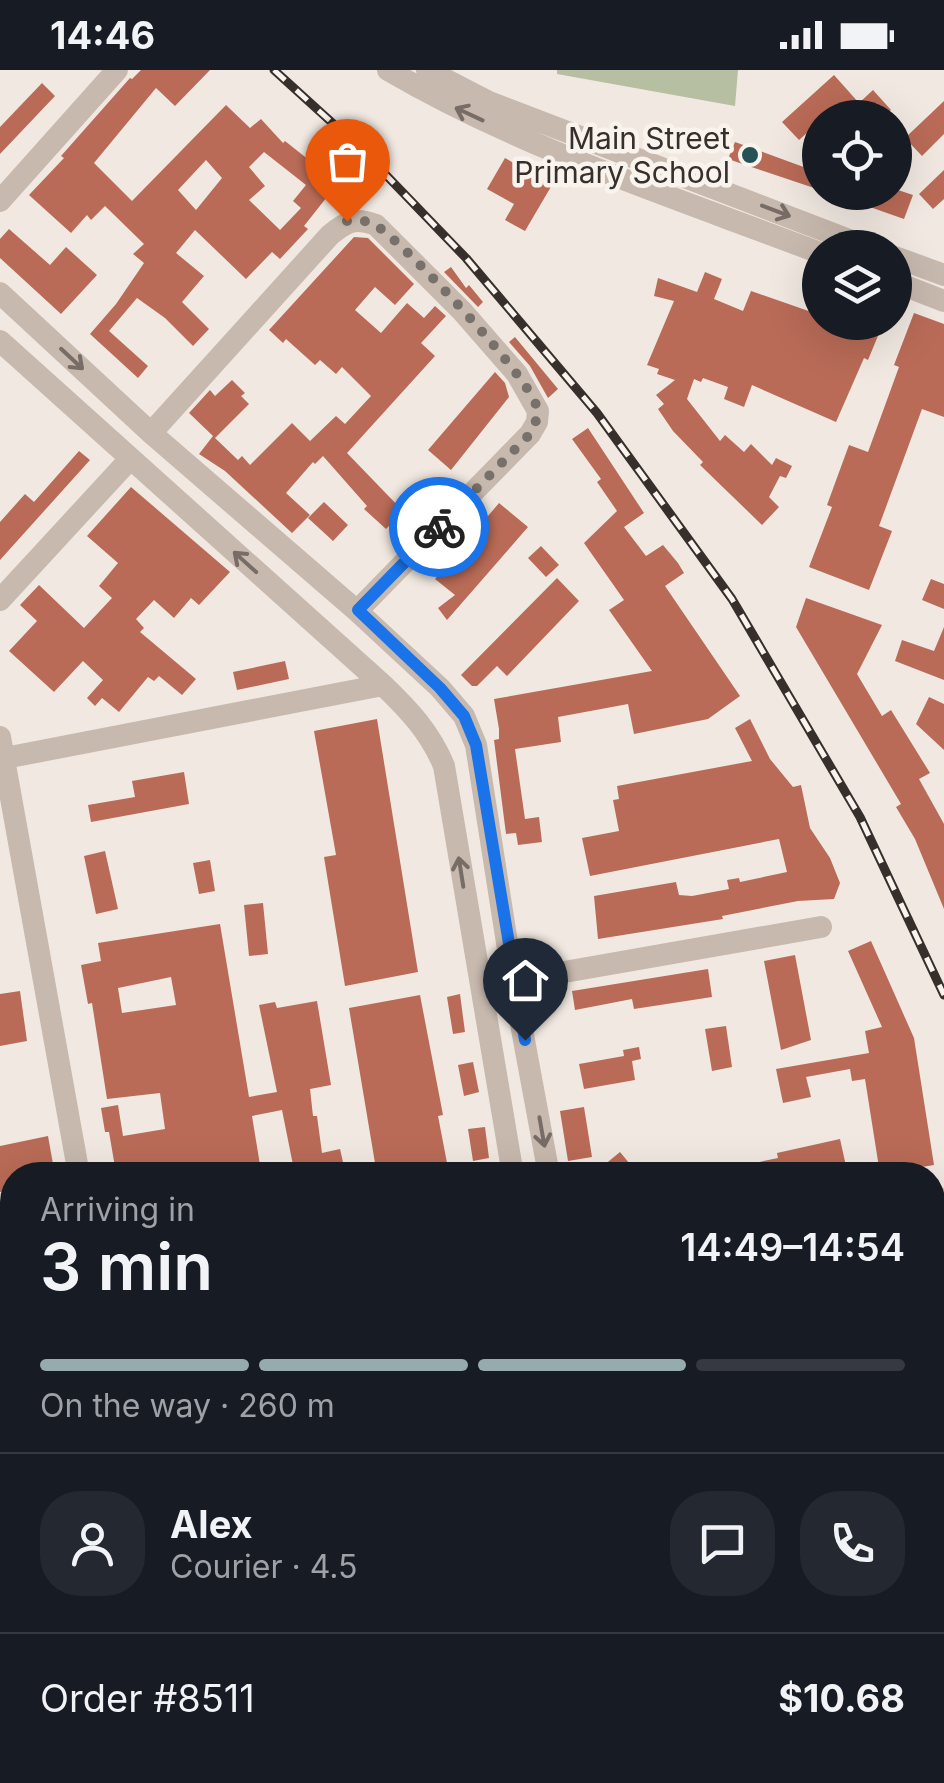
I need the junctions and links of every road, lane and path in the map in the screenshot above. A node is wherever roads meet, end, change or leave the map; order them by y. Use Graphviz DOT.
graph roads {
  1 [pos="117,70"];
  2 [pos="388,70"];
  3 [pos="426,70"];
  4 [pos="0,201"];
  5 [pos="823,230"];
  6 [pos="802,246"];
  7 [pos="912,263"];
  8 [pos="944,275"];
  9 [pos="912,289"];
  10 [pos="0,293"];
  11 [pos="944,301"];
  12 [pos="0,341"];
  13 [pos="104,389"];
  14 [pos="82,416"];
  15 [pos="151,433"];
  16 [pos="130,459"];
  17 [pos="192,470"];
  18 [pos="171,496"];
  19 [pos="307,570"];
  20 [pos="286,598"];
  21 [pos="0,600"];
  22 [pos="358,610"];
  23 [pos="382,685"];
  24 [pos="3,747"];
  25 [pos="505,925"];
  26 [pos="821,927"];
  27 [pos="471,930"];
  28 [pos="514,981"];
  29 [pos="525,1040"];
  30 [pos="492,1044"];
  31 [pos="77,1162"];
  32 [pos="510,1162"];
  33 [pos="547,1162"];
  1 -- 4 [label="street"];
  6 -- 2 [label="street, one-way"];
  3 -- 5 [label="street, one-way"];
  7 -- 8 [label="street"];
  9 -- 11 [label="street"];
  10 -- 13 [label="street, one-way"];
  12 -- 14 [label="street"];
  13 -- 14 [label="street"];
  13 -- 15 [label="street"];
  14 -- 16 [label="street"];
  15 -- 17 [label="street"];
  15 -- 22 [label="street"];
  16 -- 18 [label="street"];
  16 -- 21 [label="street"];
  17 -- 18 [label="street"];
  17 -- 19 [label="street"];
  20 -- 18 [label="street, one-way"];
  19 -- 20 [label="street"];
  19 -- 22 [label="street"];
  20 -- 23 [label="street"];
  22 -- 25 [label="street"];
  23 -- 24 [label="street"];
  27 -- 23 [label="street, one-way"];
  24 -- 31 [label="street"];
  25 -- 27 [label="street"];
  25 -- 28 [label="street"];
  26 -- 28 [label="street"];
  27 -- 30 [label="street"];
  28 -- 29 [label="street"];
  29 -- 30 [label="street"];
  29 -- 33 [label="street, one-way"];
  30 -- 32 [label="street"];
}
